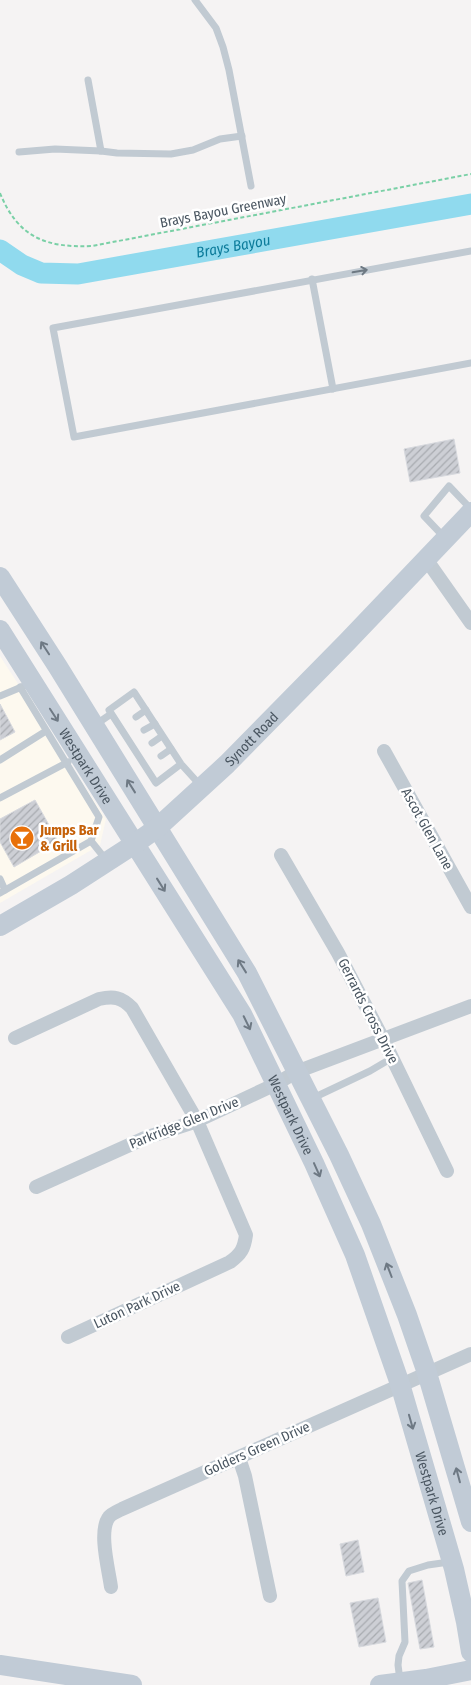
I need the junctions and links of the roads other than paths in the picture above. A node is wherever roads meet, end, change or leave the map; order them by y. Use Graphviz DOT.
graph roads {
  1 [pos="195,0"];
  2 [pos="88,80"];
  3 [pos="242,136"];
  4 [pos="101,151"];
  5 [pos="18,152"];
  6 [pos="251,186"];
  7 [pos="471,251"];
  8 [pos="312,279"];
  9 [pos="471,363"];
  10 [pos="333,389"];
  11 [pos="471,511"];
  12 [pos="445,538"];
  13 [pos="426,559"];
  14 [pos="0,578"];
  15 [pos="471,623"];
  16 [pos="0,630"];
  17 [pos="58,667"];
  18 [pos="27,685"];
  19 [pos="0,696"];
  20 [pos="146,710"];
  21 [pos="112,714"];
  22 [pos="136,717"];
  23 [pos="154,724"];
  24 [pos="94,726"];
  25 [pos="144,730"];
  26 [pos="46,731"];
  27 [pos="162,736"];
  28 [pos="152,743"];
  29 [pos="171,749"];
  30 [pos="384,751"];
  31 [pos="161,756"];
  32 [pos="73,759"];
  33 [pos="0,760"];
  34 [pos="181,764"];
  35 [pos="202,787"];
  36 [pos="0,798"];
  37 [pos="157,828"];
  38 [pos="91,841"];
  39 [pos="136,843"];
  40 [pos="280,855"];
  41 [pos="107,862"];
  42 [pos="0,879"];
  43 [pos="2,891"];
  44 [pos="471,907"];
  45 [pos="0,926"];
  46 [pos="471,1006"];
  47 [pos="15,1038"];
  48 [pos="383,1039"];
  49 [pos="392,1058"];
  50 [pos="296,1072"];
  51 [pos="276,1084"];
  52 [pos="310,1099"];
  53 [pos="197,1121"];
  54 [pos="447,1171"];
  55 [pos="36,1187"];
  56 [pos="68,1337"];
  57 [pos="471,1354"];
  58 [pos="427,1373"];
  59 [pos="400,1384"];
  60 [pos="239,1458"];
  61 [pos="471,1522"];
  62 [pos="452,1562"];
  63 [pos="111,1587"];
  64 [pos="270,1596"];
  65 [pos="471,1652"];
  66 [pos="0,1665"];
  67 [pos="471,1670"];
  68 [pos="36,1678"];
  69 [pos="401,1682"];
  70 [pos="132,1685"];
  71 [pos="380,1685"];
  1 -- 3 [label="lane"];
  2 -- 4 [label="lane"];
  3 -- 4 [label="lane"];
  3 -- 6 [label="lane"];
  4 -- 5 [label="lane"];
  8 -- 7 [label="lane, one-way"];
  8 -- 10 [label="lane"];
  8 -- 10 [label="lane"];
  9 -- 10 [label="lane"];
  11 -- 12 [label="main road, Synott Road"];
  11 -- 12 [label="lane"];
  12 -- 13 [label="main road, Synott Road"];
  13 -- 15 [label="street"];
  13 -- 35 [label="main road, Synott Road"];
  17 -- 14 [label="main road, Westpark Drive, one-way"];
  16 -- 18 [label="main road, Westpark Drive"];
  17 -- 18 [label="main road"];
  17 -- 24 [label="main road, Westpark Drive"];
  18 -- 19 [label="lane"];
  18 -- 26 [label="lane"];
  18 -- 32 [label="main road, Westpark Drive, one-way"];
  20 -- 21 [label="lane"];
  20 -- 22 [label="lane"];
  20 -- 23 [label="lane"];
  21 -- 24 [label="lane"];
  21 -- 34 [label="lane"];
  23 -- 25 [label="lane"];
  23 -- 27 [label="lane"];
  37 -- 24 [label="main road, Westpark Drive, one-way"];
  26 -- 32 [label="lane"];
  26 -- 33 [label="lane"];
  27 -- 28 [label="lane"];
  27 -- 29 [label="lane"];
  29 -- 31 [label="lane"];
  29 -- 34 [label="lane"];
  30 -- 44 [label="street, Ascot Glen Lane"];
  32 -- 36 [label="lane"];
  32 -- 38 [label="lane"];
  32 -- 39 [label="main road, Westpark Drive"];
  34 -- 35 [label="lane"];
  35 -- 37 [label="main road, Synott Road"];
  37 -- 39 [label="main road, Synott Road"];
  50 -- 37 [label="main road, Westpark Drive, one-way"];
  38 -- 41 [label="lane"];
  38 -- 43 [label="lane"];
  39 -- 41 [label="main road, Synott Road"];
  39 -- 51 [label="main road, Westpark Drive, one-way"];
  40 -- 48 [label="street, Gerrards Cross Drive"];
  41 -- 45 [label="main road, Synott Road"];
  42 -- 43 [label="lane"];
  46 -- 48 [label="street, Parkridge Glen Drive"];
  47 -- 53 [label="street, Luton Park Drive"];
  48 -- 49 [label="street, Gerrards Cross Drive"];
  48 -- 50 [label="street, Parkridge Glen Drive"];
  49 -- 52 [label="lane"];
  49 -- 54 [label="street, Gerrards Cross Drive"];
  50 -- 51 [label="street, Parkridge Glen Drive"];
  50 -- 52 [label="main road, Westpark Drive"];
  51 -- 53 [label="street, Parkridge Glen Drive"];
  51 -- 59 [label="main road, Westpark Drive, one-way"];
  58 -- 52 [label="main road, Westpark Drive, one-way"];
  53 -- 55 [label="street, Parkridge Glen Drive"];
  53 -- 56 [label="street, Luton Park Drive"];
  57 -- 58 [label="street, Golders Green Drive"];
  58 -- 59 [label="street, Golders Green Drive"];
  61 -- 58 [label="main road, Westpark Drive, one-way"];
  59 -- 60 [label="street, Golders Green Drive"];
  59 -- 62 [label="main road, Westpark Drive, one-way"];
  60 -- 63 [label="street, Golders Green Drive"];
  60 -- 64 [label="street"];
  62 -- 65 [label="main road, Westpark Drive"];
  62 -- 69 [label="lane"];
  66 -- 68 [label="main road"];
  67 -- 69 [label="main road"];
  68 -- 70 [label="main road"];
  69 -- 71 [label="main road"];
}
